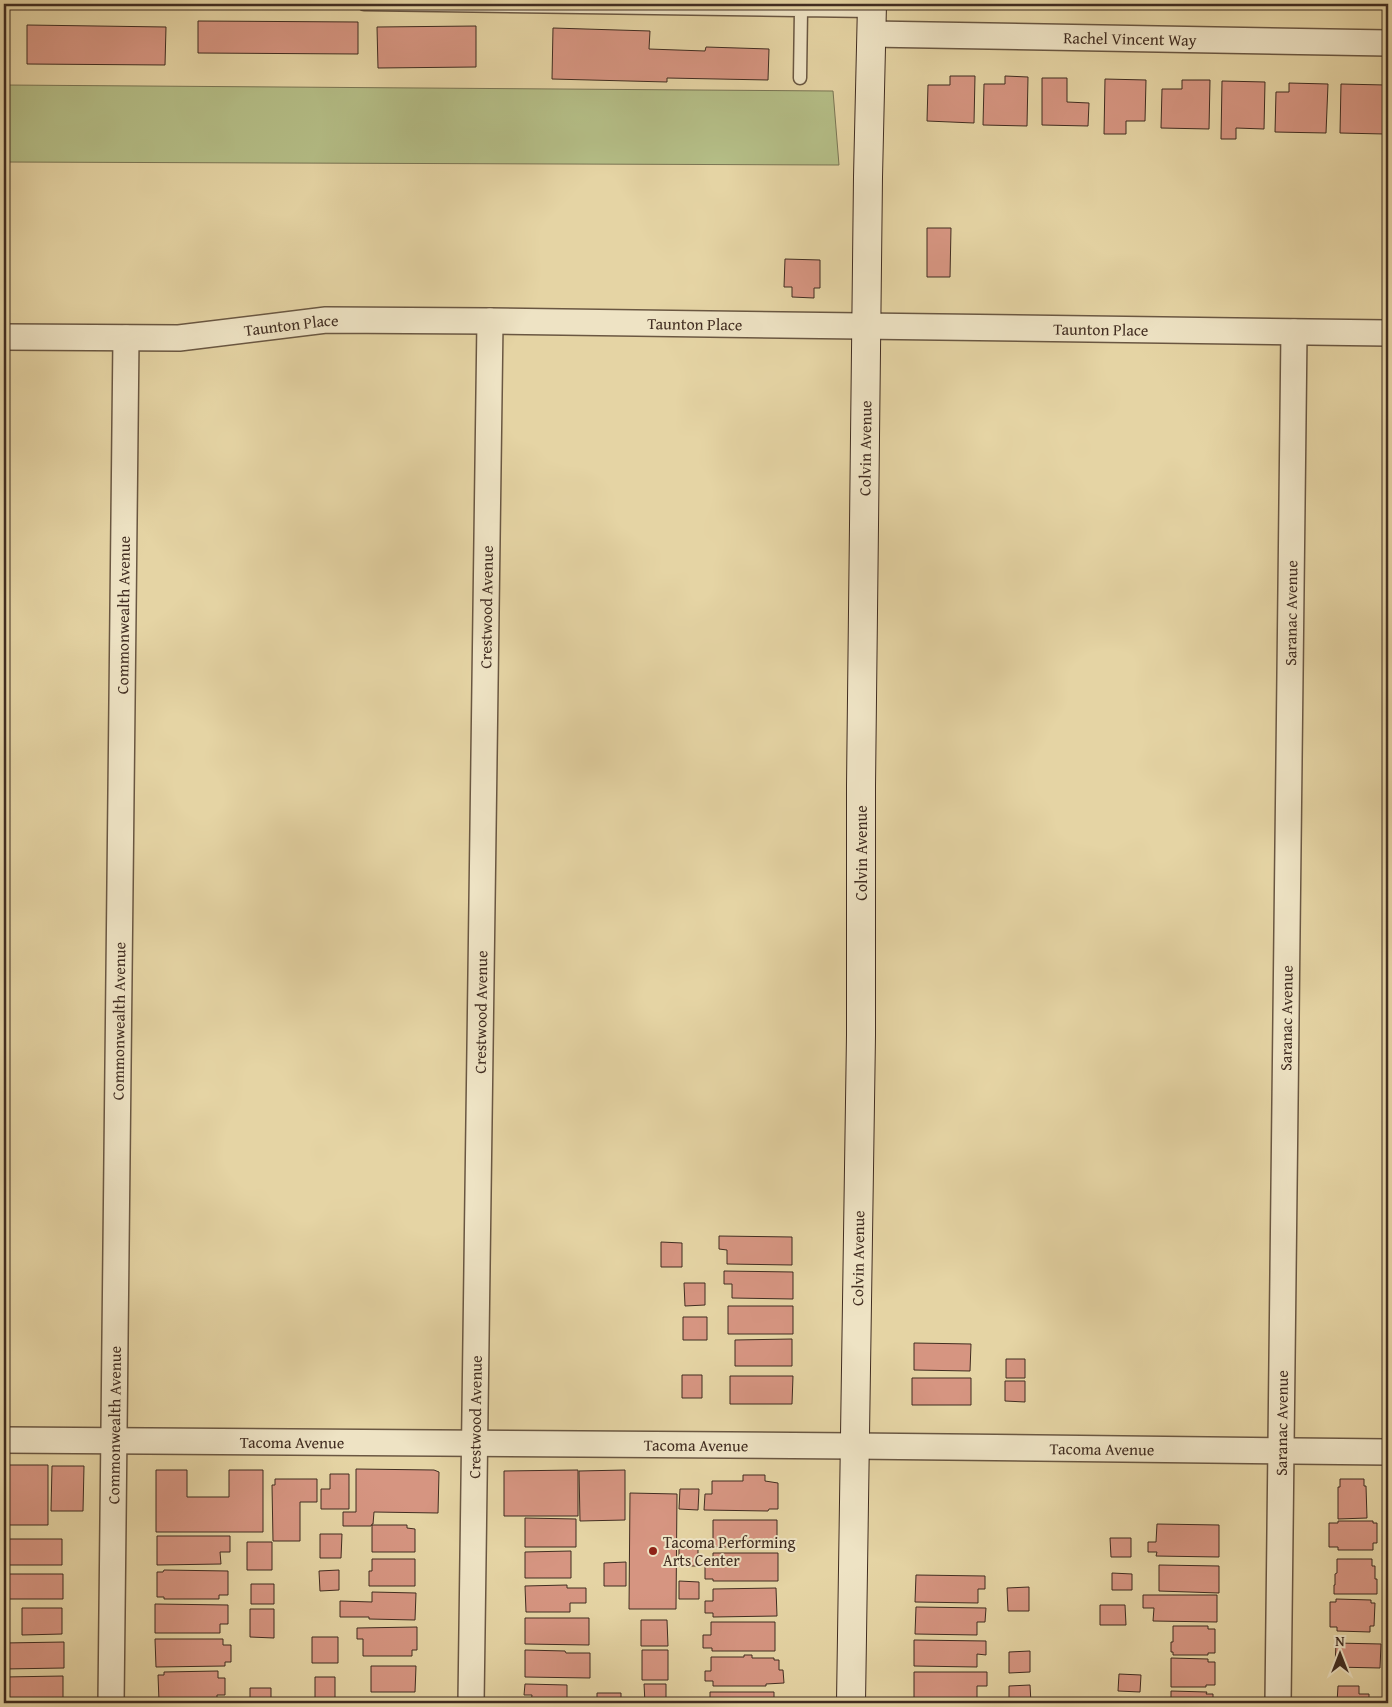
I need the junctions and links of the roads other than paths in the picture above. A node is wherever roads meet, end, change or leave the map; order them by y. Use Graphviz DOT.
graph roads {
  1 [pos="364,4"];
  2 [pos="801,10"];
  3 [pos="872,16"];
  4 [pos="1388,42"];
  5 [pos="800,78"];
  6 [pos="490,321"];
  7 [pos="867,326"];
  8 [pos="1294,332"];
  9 [pos="1388,333"];
  10 [pos="4,337"];
  11 [pos="126,338"];
  12 [pos="4,1440"];
  13 [pos="114,1440"];
  14 [pos="474,1443"];
  15 [pos="854,1446"];
  16 [pos="1281,1451"];
  17 [pos="1388,1452"];
  18 [pos="111,1703"];
  19 [pos="471,1703"];
  20 [pos="851,1703"];
  21 [pos="1278,1703"];
  1 -- 2 [label="lane"];
  2 -- 3 [label="lane"];
  2 -- 5 [label="lane"];
  3 -- 4 [label="street, Rachel Vincent Way"];
  3 -- 7 [label="street, Colvin Avenue"];
  6 -- 7 [label="street, Taunton Place"];
  6 -- 11 [label="street, Taunton Place"];
  6 -- 14 [label="street, Crestwood Avenue"];
  7 -- 8 [label="street, Taunton Place"];
  7 -- 15 [label="street, Colvin Avenue"];
  8 -- 9 [label="street, Taunton Place"];
  8 -- 16 [label="street, Saranac Avenue"];
  10 -- 11 [label="street, Taunton Place"];
  11 -- 13 [label="street, Commonwealth Avenue"];
  12 -- 13 [label="street, Tacoma Avenue"];
  13 -- 14 [label="street, Tacoma Avenue"];
  13 -- 18 [label="street, Commonwealth Avenue"];
  14 -- 15 [label="street, Tacoma Avenue"];
  14 -- 19 [label="street, Crestwood Avenue"];
  15 -- 16 [label="street, Tacoma Avenue"];
  15 -- 20 [label="street, Colvin Avenue"];
  16 -- 17 [label="street, Tacoma Avenue"];
  16 -- 21 [label="street, Saranac Avenue"];
}
